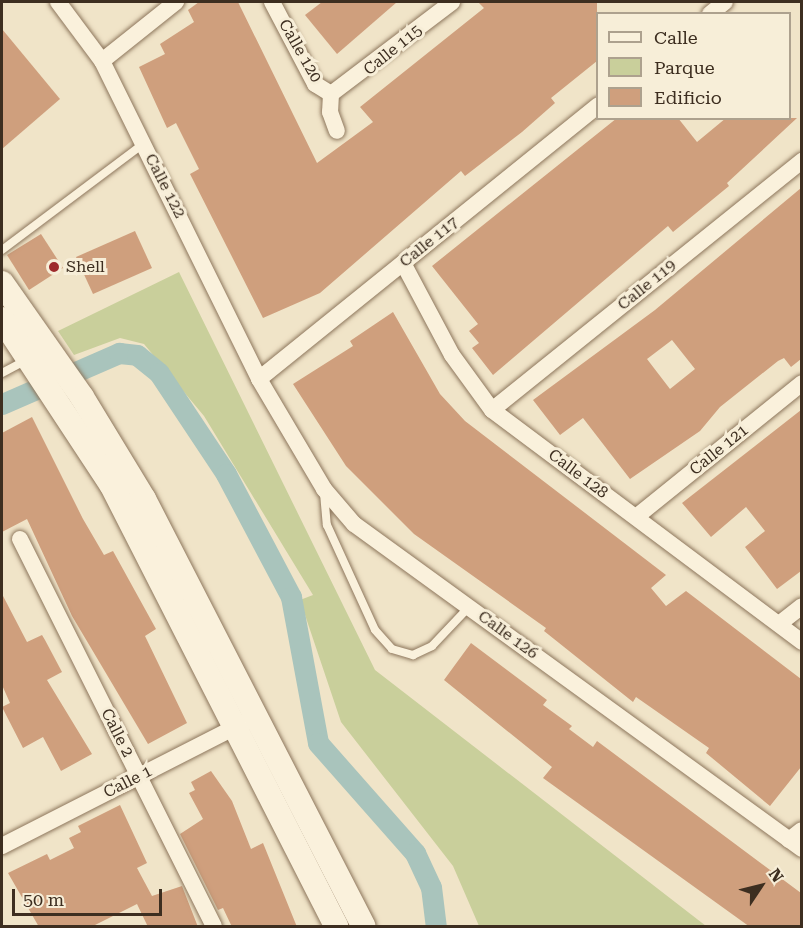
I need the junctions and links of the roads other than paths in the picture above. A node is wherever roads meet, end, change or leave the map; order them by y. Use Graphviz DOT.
graph roads {
  1 [pos="58,2"];
  2 [pos="176,2"];
  3 [pos="272,2"];
  4 [pos="452,2"];
  5 [pos="725,2"];
  6 [pos="712,12"];
  7 [pos="102,61"];
  8 [pos="331,94"];
  9 [pos="596,106"];
  10 [pos="337,130"];
  11 [pos="144,143"];
  12 [pos="801,161"];
  13 [pos="2,250"];
  14 [pos="403,263"];
  15 [pos="2,283"];
  16 [pos="2,319"];
  17 [pos="40,359"];
  18 [pos="2,373"];
  19 [pos="260,379"];
  20 [pos="801,383"];
  21 [pos="492,410"];
  22 [pos="324,489"];
  23 [pos="636,517"];
  24 [pos="20,539"];
  25 [pos="801,606"];
  26 [pos="469,608"];
  27 [pos="779,624"];
  28 [pos="801,642"];
  29 [pos="245,722"];
  30 [pos="139,776"];
  31 [pos="797,840"];
  32 [pos="2,846"];
  33 [pos="214,927"];
  34 [pos="336,927"];
  35 [pos="363,927"];
  1 -- 7 [label="street, Calle 122"];
  2 -- 7 [label="street"];
  3 -- 8 [label="street, Calle 120"];
  4 -- 8 [label="street, Calle 115"];
  5 -- 6 [label="street"];
  7 -- 11 [label="street, Calle 122"];
  8 -- 10 [label="street, Calle 120"];
  9 -- 14 [label="street, Calle 117"];
  11 -- 13 [label="lane"];
  11 -- 19 [label="street, Calle 122"];
  12 -- 21 [label="street, Calle 119"];
  14 -- 19 [label="street, Calle 117"];
  14 -- 21 [label="street, Calle 128"];
  15 -- 17 [label="street"];
  16 -- 17 [label="street"];
  17 -- 18 [label="lane"];
  17 -- 29 [label="street"];
  19 -- 22 [label="street, Calle 126"];
  20 -- 23 [label="street, Calle 121"];
  21 -- 23 [label="street, Calle 128"];
  22 -- 26 [label="street, Calle 126"];
  22 -- 26 [label="lane"];
  23 -- 27 [label="street, Calle 128"];
  24 -- 30 [label="street, Calle 2"];
  25 -- 27 [label="street"];
  26 -- 31 [label="street, Calle 126"];
  27 -- 28 [label="street, Calle 128"];
  29 -- 30 [label="street, Calle 1"];
  29 -- 34 [label="street"];
  29 -- 35 [label="street"];
  30 -- 32 [label="street, Calle 1"];
  30 -- 33 [label="street, Calle 2"];
}
